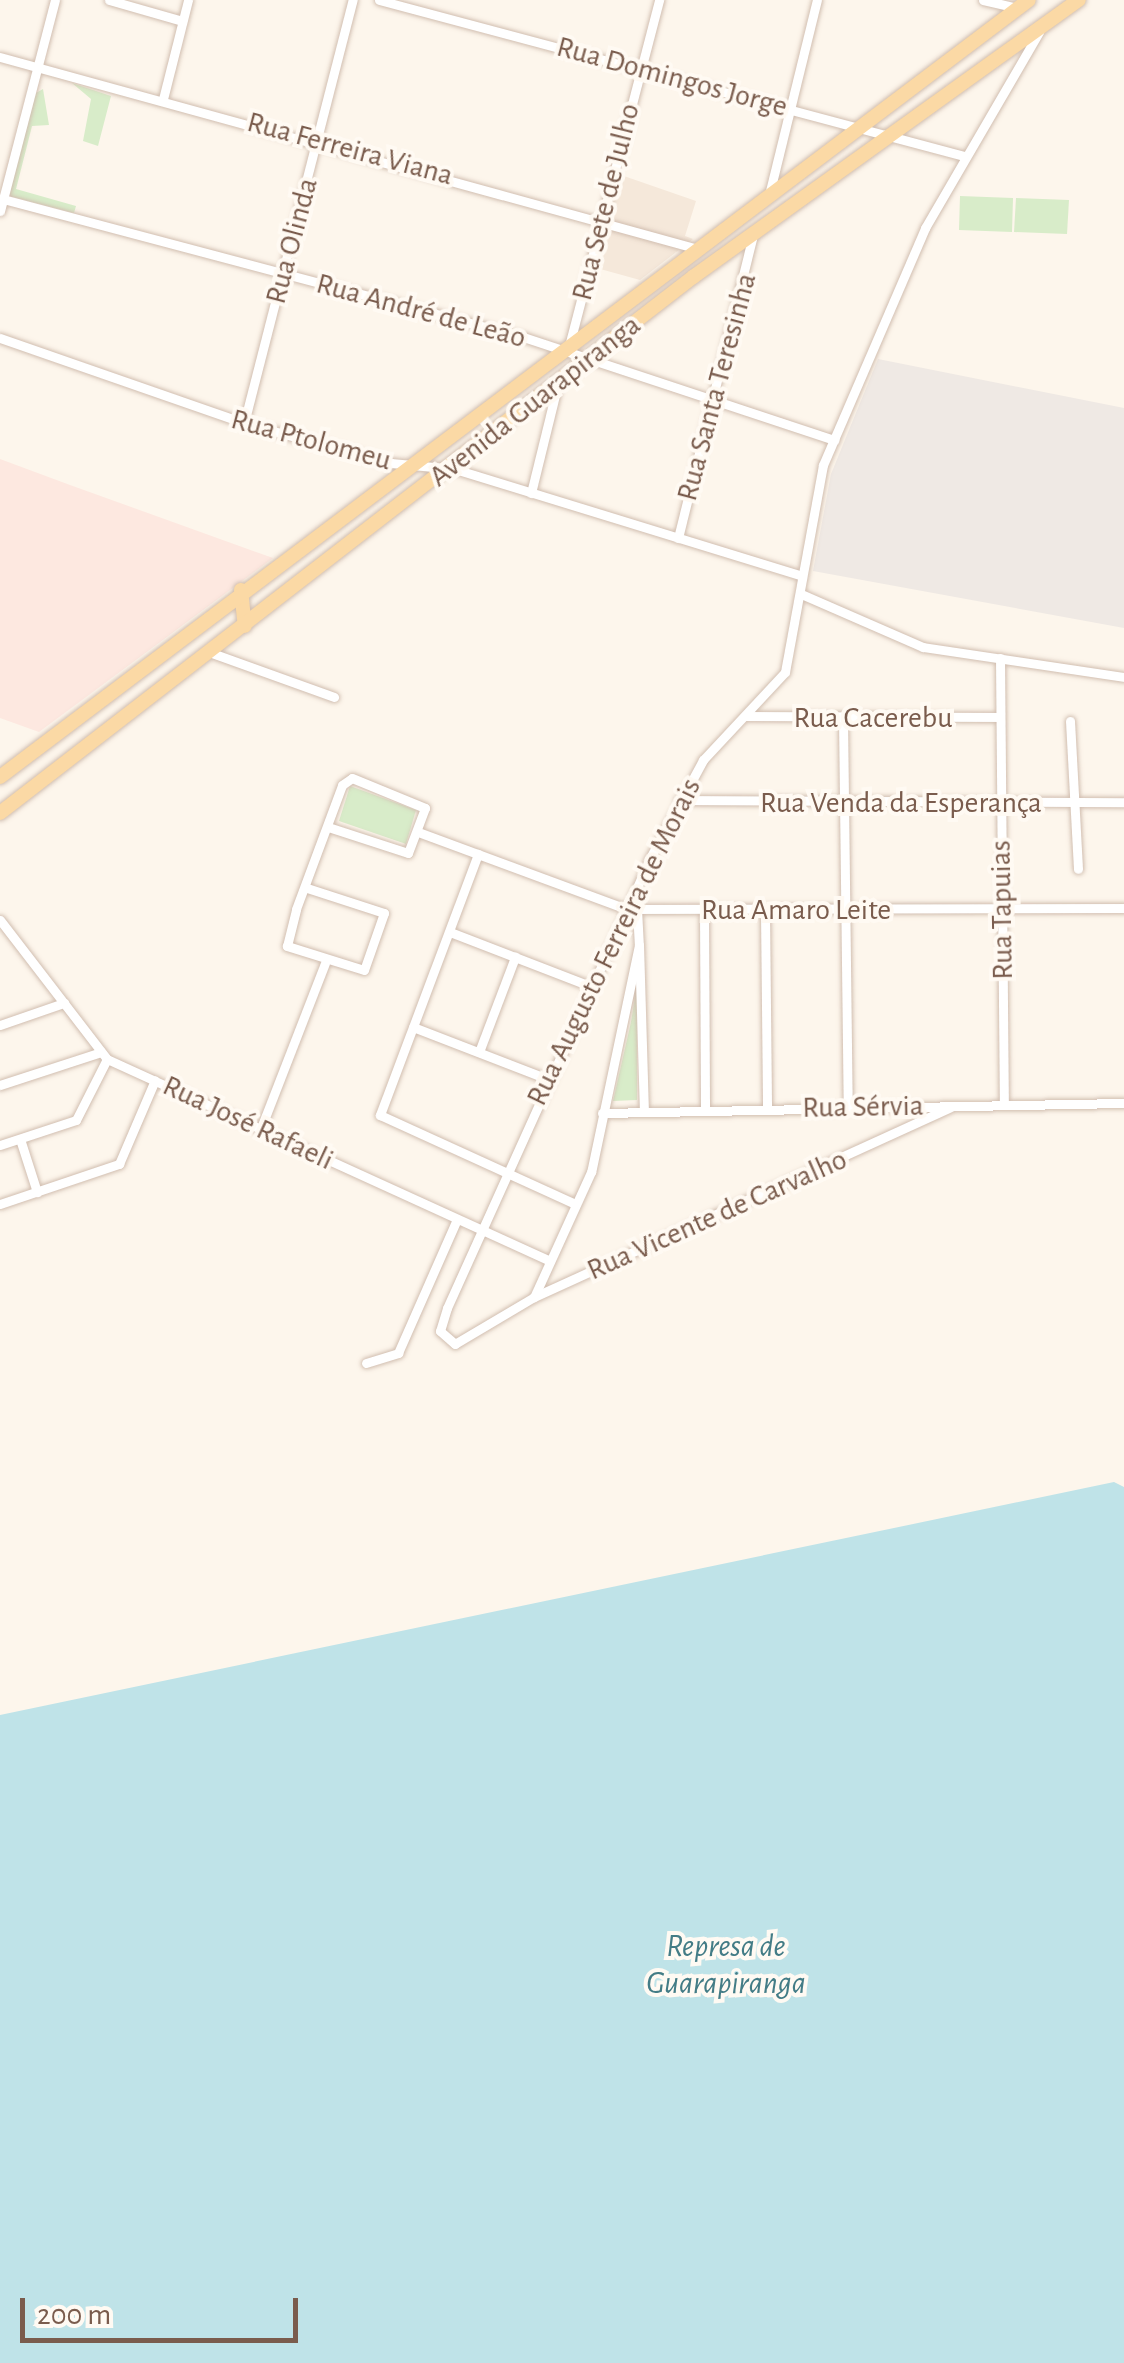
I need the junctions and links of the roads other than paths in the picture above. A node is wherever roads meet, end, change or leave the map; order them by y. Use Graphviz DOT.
graph roads {
  1 [pos="55,0"];
  2 [pos="109,0"];
  3 [pos="188,0"];
  4 [pos="352,0"];
  5 [pos="379,0"];
  6 [pos="659,0"];
  7 [pos="817,0"];
  8 [pos="984,0"];
  9 [pos="1079,0"];
  10 [pos="1024,4"];
  11 [pos="182,21"];
  12 [pos="1044,22"];
  13 [pos="0,57"];
  14 [pos="37,67"];
  15 [pos="640,68"];
  16 [pos="163,98"];
  17 [pos="789,108"];
  18 [pos="858,125"];
  19 [pos="891,135"];
  20 [pos="318,140"];
  21 [pos="964,156"];
  22 [pos="769,195"];
  23 [pos="3,199"];
  24 [pos="0,211"];
  25 [pos="601,218"];
  26 [pos="753,235"];
  27 [pos="698,249"];
  28 [pos="284,273"];
  29 [pos="0,338"];
  30 [pos="565,350"];
  31 [pos="586,365"];
  32 [pos="557,386"];
  33 [pos="713,404"];
  34 [pos="244,423"];
  35 [pos="834,440"];
  36 [pos="405,466"];
  37 [pos="449,467"];
  38 [pos="531,493"];
  39 [pos="678,538"];
  40 [pos="800,574"];
  41 [pos="241,590"];
  42 [pos="801,594"];
  43 [pos="245,626"];
  44 [pos="209,652"];
  45 [pos="1000,658"];
  46 [pos="1124,677"];
  47 [pos="334,697"];
  48 [pos="746,716"];
  49 [pos="1000,717"];
  50 [pos="843,718"];
  51 [pos="1070,721"];
  52 [pos="0,776"];
  53 [pos="678,800"];
  54 [pos="845,802"];
  55 [pos="1001,802"];
  56 [pos="1074,802"];
  57 [pos="1124,802"];
  58 [pos="0,813"];
  59 [pos="328,827"];
  60 [pos="421,834"];
  61 [pos="478,854"];
  62 [pos="1078,869"];
  63 [pos="307,888"];
  64 [pos="1124,908"];
  65 [pos="632,909"];
  66 [pos="1002,909"];
  67 [pos="846,910"];
  68 [pos="704,911"];
  69 [pos="765,911"];
  70 [pos="0,920"];
  71 [pos="450,932"];
  72 [pos="638,946"];
  73 [pos="515,957"];
  74 [pos="325,963"];
  75 [pos="590,986"];
  76 [pos="64,1003"];
  77 [pos="0,1025"];
  78 [pos="413,1027"];
  79 [pos="479,1052"];
  80 [pos="104,1055"];
  81 [pos="548,1079"];
  82 [pos="155,1080"];
  83 [pos="0,1085"];
  84 [pos="1004,1103"];
  85 [pos="1124,1103"];
  86 [pos="952,1105"];
  87 [pos="848,1107"];
  88 [pos="767,1109"];
  89 [pos="705,1110"];
  90 [pos="644,1111"];
  91 [pos="602,1113"];
  92 [pos="261,1128"];
  93 [pos="20,1139"];
  94 [pos="0,1146"];
  95 [pos="506,1173"];
  96 [pos="37,1192"];
  97 [pos="0,1204"];
  98 [pos="575,1204"];
  99 [pos="457,1219"];
  100 [pos="482,1230"];
  101 [pos="548,1260"];
  102 [pos="534,1297"];
  103 [pos="442,1335"];
  104 [pos="366,1363"];
  1 -- 14 [label="street"];
  2 -- 11 [label="street"];
  3 -- 11 [label="street"];
  4 -- 20 [label="street, Rua Olinda"];
  5 -- 15 [label="street, Rua Domingos Jorge"];
  6 -- 15 [label="street, Rua Sete de Julho"];
  7 -- 17 [label="street"];
  8 -- 10 [label="street"];
  9 -- 12 [label="main road, Avenida Guarapiranga"];
  10 -- 18 [label="main road, Avenida Guarapiranga"];
  11 -- 16 [label="street"];
  12 -- 19 [label="main road, Avenida Guarapiranga"];
  12 -- 21 [label="street, Rua Augusto Ferreira de Morais"];
  13 -- 14 [label="street, Rua Ferreira Viana"];
  14 -- 16 [label="street, Rua Ferreira Viana"];
  14 -- 23 [label="street"];
  15 -- 17 [label="street, Rua Domingos Jorge"];
  15 -- 25 [label="street, Rua Sete de Julho"];
  16 -- 20 [label="street, Rua Ferreira Viana"];
  17 -- 18 [label="street, Rua Domingos Jorge"];
  17 -- 22 [label="street"];
  18 -- 19 [label="street, Rua Domingos Jorge"];
  18 -- 22 [label="main road, Avenida Guarapiranga"];
  19 -- 21 [label="street, Rua Domingos Jorge"];
  19 -- 26 [label="main road, Avenida Guarapiranga"];
  20 -- 25 [label="street, Rua Ferreira Viana"];
  20 -- 28 [label="street, Rua Olinda"];
  21 -- 35 [label="street, Rua Augusto Ferreira de Morais"];
  22 -- 27 [label="main road, Avenida Guarapiranga"];
  23 -- 24 [label="street"];
  23 -- 28 [label="street, Rua André de Leão"];
  25 -- 27 [label="street, Rua Ferreira Viana"];
  25 -- 30 [label="street, Rua Sete de Julho"];
  26 -- 31 [label="main road, Avenida Guarapiranga"];
  26 -- 33 [label="street, Rua Santa Teresinha"];
  27 -- 30 [label="main road, Avenida Guarapiranga"];
  28 -- 30 [label="street, Rua André de Leão"];
  28 -- 34 [label="street, Rua Olinda"];
  29 -- 34 [label="street, Rua Ptolomeu"];
  30 -- 31 [label="street, Rua André de Leão"];
  30 -- 36 [label="main road, Avenida Guarapiranga"];
  31 -- 32 [label="main road, Avenida Guarapiranga"];
  31 -- 33 [label="street, Rua André de Leão"];
  32 -- 37 [label="main road, Avenida Guarapiranga"];
  32 -- 38 [label="street"];
  33 -- 35 [label="street, Rua André de Leão"];
  33 -- 39 [label="street, Rua Santa Teresinha"];
  34 -- 36 [label="street, Rua Ptolomeu"];
  35 -- 40 [label="street, Rua Augusto Ferreira de Morais"];
  36 -- 37 [label="street, Rua Ptolomeu"];
  36 -- 41 [label="main road, Avenida Guarapiranga"];
  37 -- 38 [label="street, Rua Ptolomeu"];
  37 -- 43 [label="main road, Avenida Guarapiranga"];
  38 -- 39 [label="street, Rua Ptolomeu"];
  39 -- 40 [label="street, Rua Ptolomeu"];
  40 -- 42 [label="street, Rua Augusto Ferreira de Morais"];
  41 -- 43 [label="main road"];
  41 -- 52 [label="main road, Avenida Guarapiranga"];
  42 -- 45 [label="street"];
  42 -- 48 [label="street, Rua Augusto Ferreira de Morais"];
  43 -- 44 [label="main road, Avenida Guarapiranga"];
  44 -- 47 [label="street"];
  44 -- 58 [label="main road, Avenida Guarapiranga"];
  45 -- 46 [label="street"];
  45 -- 49 [label="street, Rua Tapuias"];
  48 -- 50 [label="street, Rua Cacerebu"];
  48 -- 53 [label="street, Rua Augusto Ferreira de Morais"];
  49 -- 50 [label="street, Rua Cacerebu"];
  49 -- 55 [label="street, Rua Tapuias"];
  50 -- 54 [label="street"];
  51 -- 56 [label="street"];
  53 -- 54 [label="street, Rua Venda da Esperança"];
  53 -- 65 [label="street, Rua Augusto Ferreira de Morais"];
  54 -- 55 [label="street, Rua Venda da Esperança"];
  54 -- 67 [label="street"];
  55 -- 56 [label="street, Rua Venda da Esperança"];
  55 -- 66 [label="street, Rua Tapuias"];
  56 -- 57 [label="street, Rua Venda da Esperança"];
  56 -- 62 [label="street"];
  59 -- 60 [label="street"];
  59 -- 60 [label="street"];
  59 -- 63 [label="street"];
  60 -- 61 [label="street, Rua Amaro Leite"];
  61 -- 65 [label="street, Rua Amaro Leite"];
  61 -- 71 [label="street"];
  63 -- 74 [label="street"];
  63 -- 74 [label="street"];
  64 -- 66 [label="street, Rua Amaro Leite"];
  65 -- 68 [label="street, Rua Amaro Leite"];
  65 -- 72 [label="street"];
  65 -- 75 [label="street, Rua Augusto Ferreira de Morais"];
  66 -- 67 [label="street, Rua Amaro Leite"];
  66 -- 84 [label="street, Rua Tapuias"];
  67 -- 69 [label="street, Rua Amaro Leite"];
  67 -- 87 [label="street"];
  68 -- 69 [label="street, Rua Amaro Leite"];
  68 -- 89 [label="street"];
  69 -- 88 [label="street"];
  70 -- 76 [label="street, Rua José Rafaeli"];
  71 -- 73 [label="street"];
  71 -- 78 [label="street"];
  72 -- 90 [label="street"];
  72 -- 91 [label="street"];
  73 -- 75 [label="street"];
  73 -- 79 [label="street"];
  74 -- 92 [label="street"];
  75 -- 81 [label="street, Rua Augusto Ferreira de Morais"];
  76 -- 77 [label="street"];
  76 -- 80 [label="street, Rua José Rafaeli"];
  78 -- 79 [label="street"];
  78 -- 95 [label="street"];
  79 -- 81 [label="street"];
  80 -- 82 [label="street, Rua José Rafaeli"];
  80 -- 83 [label="street"];
  80 -- 93 [label="street"];
  81 -- 95 [label="street, Rua Augusto Ferreira de Morais"];
  82 -- 92 [label="street, Rua José Rafaeli"];
  82 -- 96 [label="street"];
  84 -- 85 [label="street, Rua Sérvia"];
  84 -- 86 [label="street, Rua Sérvia"];
  86 -- 87 [label="street, Rua Sérvia"];
  86 -- 102 [label="street, Rua Vicente de Carvalho"];
  87 -- 88 [label="street, Rua Sérvia"];
  88 -- 89 [label="street, Rua Sérvia"];
  89 -- 90 [label="street, Rua Sérvia"];
  90 -- 91 [label="street, Rua Sérvia"];
  91 -- 98 [label="street"];
  92 -- 99 [label="street, Rua José Rafaeli"];
  93 -- 94 [label="street"];
  93 -- 96 [label="street"];
  95 -- 98 [label="street"];
  95 -- 100 [label="street, Rua Augusto Ferreira de Morais"];
  96 -- 97 [label="street"];
  98 -- 101 [label="street"];
  99 -- 100 [label="street, Rua José Rafaeli"];
  99 -- 104 [label="street"];
  100 -- 101 [label="street, Rua José Rafaeli"];
  100 -- 103 [label="street, Rua Augusto Ferreira de Morais"];
  101 -- 102 [label="street"];
  102 -- 103 [label="street, Rua Vicente de Carvalho"];
}
